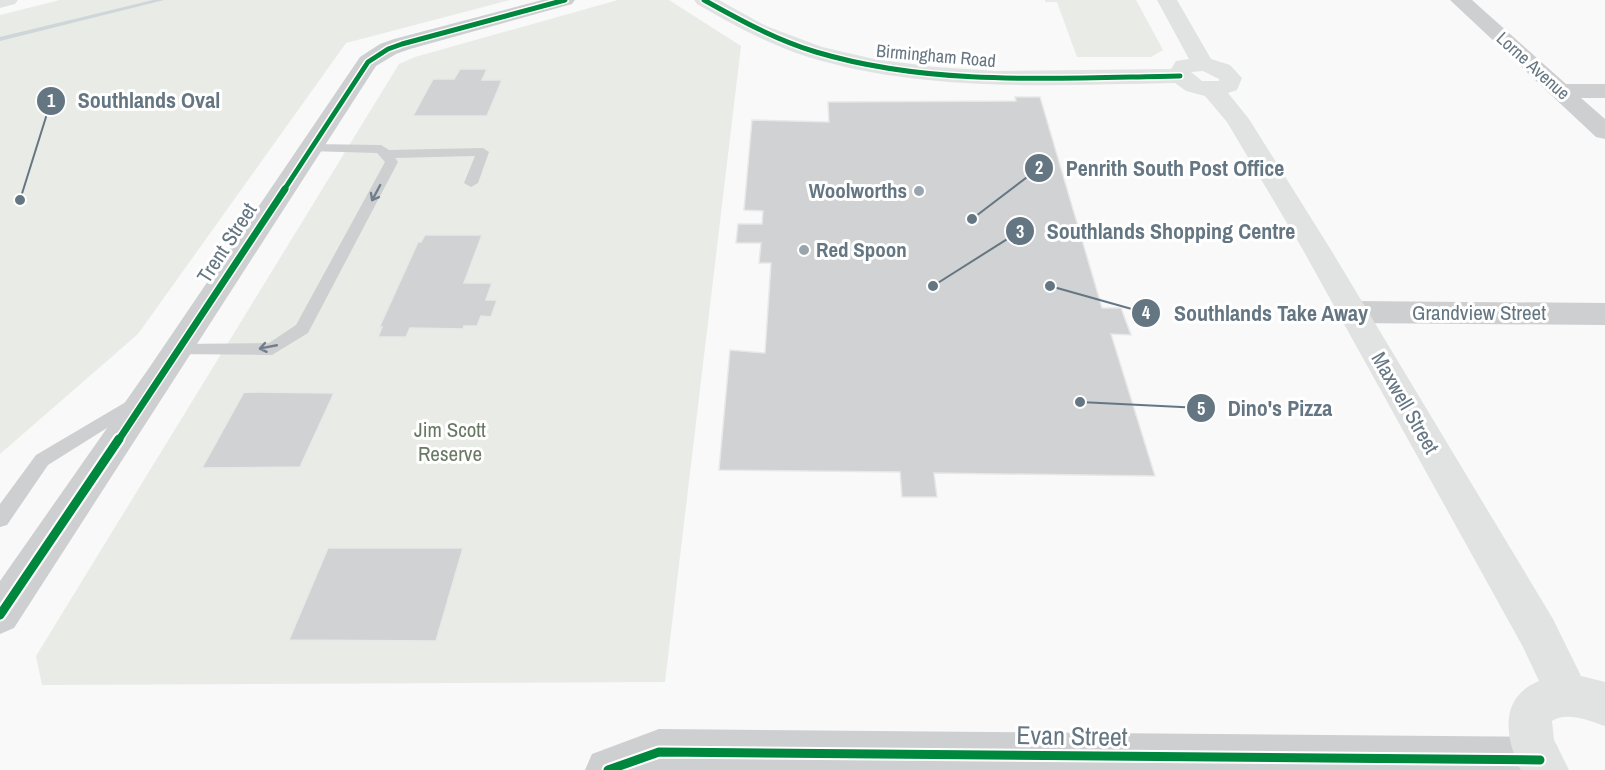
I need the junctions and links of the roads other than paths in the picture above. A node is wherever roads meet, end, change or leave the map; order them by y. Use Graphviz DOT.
graph roads {
  1 [pos="8,0"];
  2 [pos="565,0"];
  3 [pos="704,0"];
  4 [pos="1167,0"];
  5 [pos="1460,0"];
  6 [pos="0,2"];
  7 [pos="1208,77"];
  8 [pos="1561,91"];
  9 [pos="1605,91"];
  10 [pos="1605,132"];
  11 [pos="312,148"];
  12 [pos="386,154"];
  13 [pos="471,183"];
  14 [pos="1352,312"];
  15 [pos="1605,314"];
  16 [pos="178,350"];
  17 [pos="150,393"];
  18 [pos="0,519"];
  19 [pos="0,615"];
  20 [pos="1586,699"];
  21 [pos="1543,765"];
  22 [pos="608,770"];
  1 -- 6 [label="main road"];
  2 -- 11 [label="street, Trent Street"];
  3 -- 7 [label="main road, Birmingham Road"];
  4 -- 7 [label="main road, Maxwell Street"];
  5 -- 8 [label="street, Lorne Avenue"];
  7 -- 14 [label="main road, Maxwell Street"];
  8 -- 9 [label="street"];
  8 -- 10 [label="street, Lorne Avenue"];
  11 -- 12 [label="lane"];
  11 -- 16 [label="street, Trent Street"];
  12 -- 13 [label="lane"];
  12 -- 16 [label="lane, one-way"];
  14 -- 15 [label="street, Grandview Street"];
  14 -- 20 [label="main road, Maxwell Street"];
  16 -- 17 [label="street, Trent Street"];
  17 -- 18 [label="lane"];
  17 -- 19 [label="street, Trent Street"];
  20 -- 21 [label="main road"];
  21 -- 22 [label="street, Evan Street"];
}
